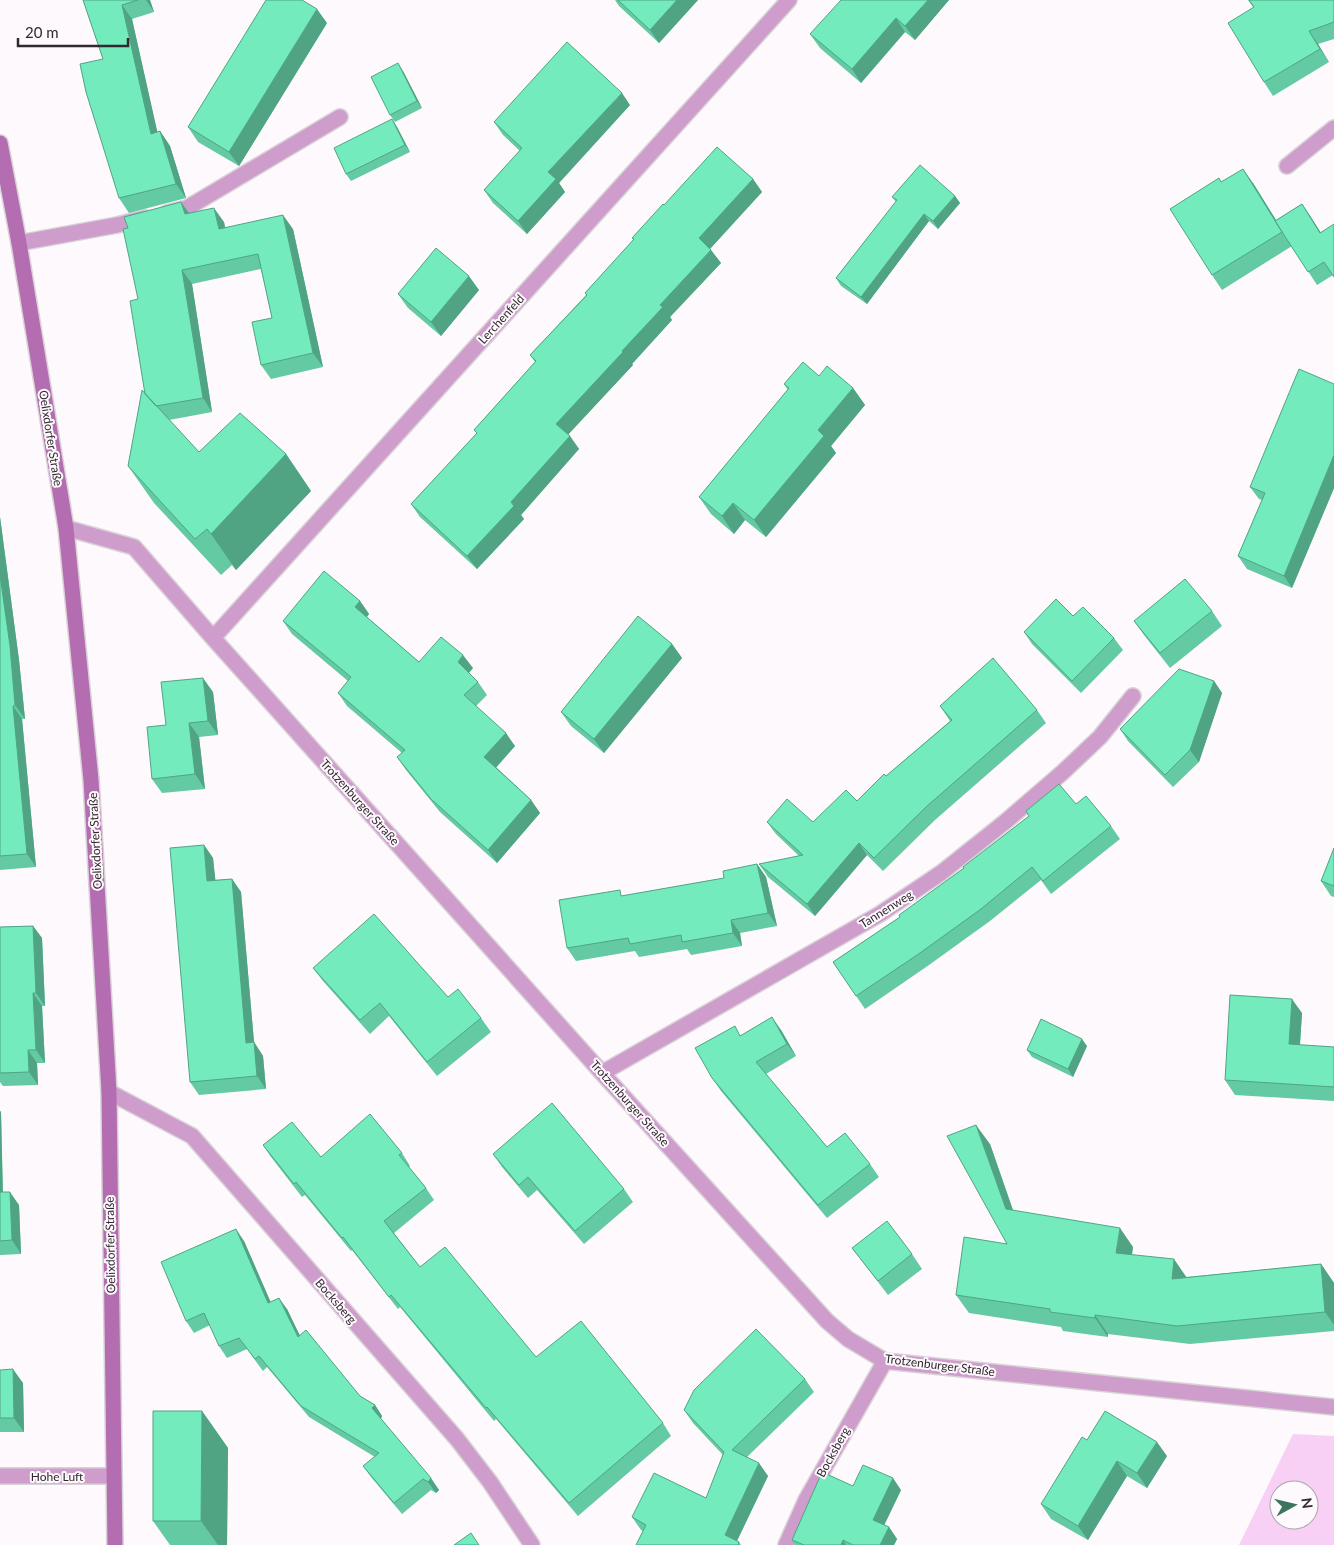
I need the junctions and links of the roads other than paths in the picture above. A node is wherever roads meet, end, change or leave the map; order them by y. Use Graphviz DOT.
graph roads {
  1 [pos="789,0"];
  2 [pos="340,117"];
  3 [pos="1334,128"];
  4 [pos="0,143"];
  5 [pos="1287,166"];
  6 [pos="19,243"];
  7 [pos="66,528"];
  8 [pos="213,638"];
  9 [pos="1133,696"];
  10 [pos="602,1074"];
  11 [pos="108,1092"];
  12 [pos="885,1361"];
  13 [pos="1334,1407"];
  14 [pos="0,1476"];
  15 [pos="113,1476"];
  16 [pos="115,1545"];
  17 [pos="532,1545"];
  18 [pos="786,1545"];
  1 -- 8 [label="street, Lerchenfeld"];
  2 -- 6 [label="street"];
  3 -- 5 [label="street"];
  4 -- 6 [label="street, Oelixdorfer Straße"];
  6 -- 7 [label="street, Oelixdorfer Straße"];
  7 -- 8 [label="street, Trotzenburger Straße"];
  7 -- 11 [label="street, Oelixdorfer Straße"];
  8 -- 10 [label="street, Trotzenburger Straße"];
  9 -- 10 [label="street, Tannenweg"];
  10 -- 12 [label="street, Trotzenburger Straße"];
  11 -- 15 [label="street, Oelixdorfer Straße"];
  11 -- 17 [label="street, Bocksberg"];
  12 -- 13 [label="street, Trotzenburger Straße"];
  12 -- 18 [label="street, Bocksberg"];
  14 -- 15 [label="street, Hohe Luft"];
  15 -- 16 [label="street, Oelixdorfer Straße"];
}
